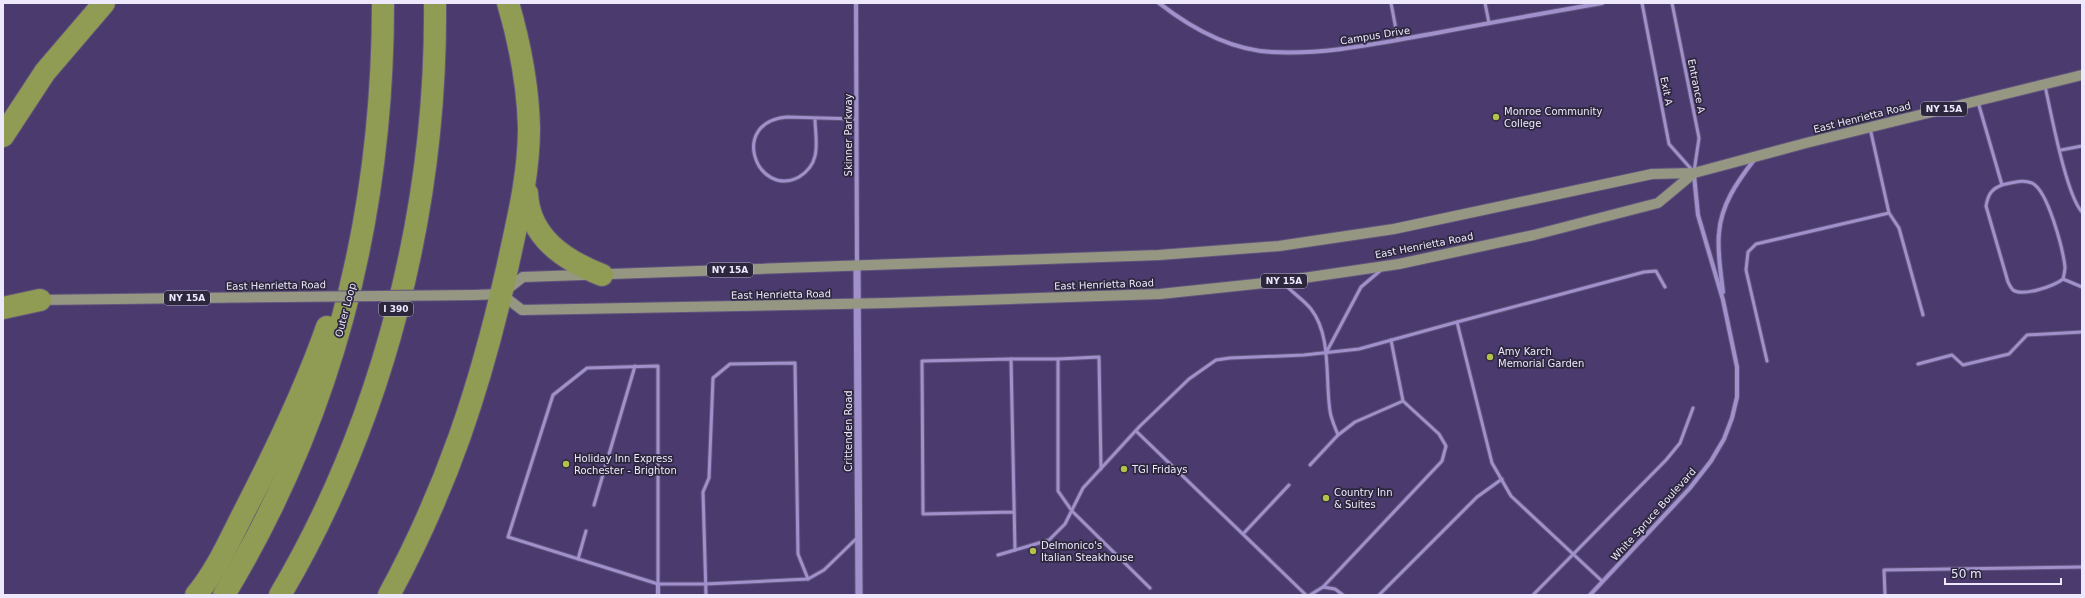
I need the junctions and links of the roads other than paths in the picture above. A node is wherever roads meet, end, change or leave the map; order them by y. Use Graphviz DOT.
graph roads {
  1 [pos="104,3"];
  2 [pos="383,3"];
  3 [pos="435,3"];
  4 [pos="508,3"];
  5 [pos="856,3"];
  6 [pos="1160,3"];
  7 [pos="1391,3"];
  8 [pos="1485,3"];
  9 [pos="1602,3"];
  10 [pos="1642,3"];
  11 [pos="1672,3"];
  12 [pos="1489,23"];
  13 [pos="1398,40"];
  14 [pos="2082,74"];
  15 [pos="2045,84"];
  16 [pos="1978,101"];
  17 [pos="378,112"];
  18 [pos="815,119"];
  19 [pos="856,119"];
  20 [pos="1870,128"];
  21 [pos="3,136"];
  22 [pos="2082,146"];
  23 [pos="2061,150"];
  24 [pos="527,156"];
  25 [pos="1756,157"];
  26 [pos="1694,173"];
  27 [pos="2002,185"];
  28 [pos="2082,212"];
  29 [pos="1889,213"];
  30 [pos="857,266"];
  31 [pos="1386,266"];
  32 [pos="602,275"];
  33 [pos="2063,279"];
  34 [pos="1283,281"];
  35 [pos="1665,287"];
  36 [pos="2082,287"];
  37 [pos="501,294"];
  38 [pos="40,300"];
  39 [pos="1723,300"];
  40 [pos="3,301"];
  41 [pos="857,304"];
  42 [pos="3,308"];
  43 [pos="1923,315"];
  44 [pos="1457,322"];
  45 [pos="2082,332"];
  46 [pos="1391,340"];
  47 [pos="1326,353"];
  48 [pos="1011,359"];
  49 [pos="1058,359"];
  50 [pos="1767,360"];
  51 [pos="1918,364"];
  52 [pos="635,366"];
  53 [pos="1403,401"];
  54 [pos="1693,408"];
  55 [pos="1136,430"];
  56 [pos="1338,435"];
  57 [pos="1310,465"];
  58 [pos="1101,469"];
  59 [pos="1502,479"];
  60 [pos="1290,485"];
  61 [pos="594,504"];
  62 [pos="245,509"];
  63 [pos="1072,511"];
  64 [pos="1014,512"];
  65 [pos="586,531"];
  66 [pos="1243,534"];
  67 [pos="859,536"];
  68 [pos="1015,550"];
  69 [pos="1573,554"];
  70 [pos="998,555"];
  71 [pos="578,559"];
  72 [pos="2082,567"];
  73 [pos="808,579"];
  74 [pos="1602,582"];
  75 [pos="658,584"];
  76 [pos="705,584"];
  77 [pos="1323,587"];
  78 [pos="1150,588"];
  79 [pos="184,595"];
  80 [pos="196,595"];
  81 [pos="224,595"];
  82 [pos="280,595"];
  83 [pos="389,595"];
  84 [pos="658,595"];
  85 [pos="706,595"];
  86 [pos="859,595"];
  87 [pos="1306,595"];
  88 [pos="1310,595"];
  89 [pos="1343,595"];
  90 [pos="1379,595"];
  91 [pos="1533,595"];
  92 [pos="1590,595"];
  93 [pos="1885,595"];
  1 -- 21 [label="highway"];
  2 -- 17 [label="highway, Outer Loop"];
  3 -- 82 [label="highway, I 390"];
  4 -- 24 [label="highway"];
  5 -- 19 [label="street, Skinner Parkway"];
  6 -- 13 [label="street, Campus Drive"];
  7 -- 13 [label="lane"];
  8 -- 12 [label="lane"];
  9 -- 12 [label="street, Campus Drive"];
  10 -- 26 [label="lane, Exit A"];
  11 -- 26 [label="lane, Entrance A"];
  12 -- 13 [label="street, Campus Drive"];
  14 -- 15 [label="main road, East Henrietta Road / NY 15A"];
  15 -- 16 [label="main road, East Henrietta Road / NY 15A"];
  15 -- 23 [label="lane"];
  16 -- 20 [label="main road, East Henrietta Road / NY 15A"];
  16 -- 27 [label="lane"];
  17 -- 62 [label="highway"];
  17 -- 81 [label="highway, Outer Loop"];
  18 -- 18 [label="lane"];
  18 -- 19 [label="lane"];
  19 -- 30 [label="street, Skinner Parkway"];
  20 -- 25 [label="main road, East Henrietta Road / NY 15A"];
  20 -- 29 [label="lane"];
  22 -- 23 [label="lane"];
  23 -- 28 [label="lane"];
  24 -- 32 [label="highway"];
  24 -- 37 [label="highway"];
  25 -- 26 [label="main road, East Henrietta Road / NY 15A"];
  25 -- 39 [label="street, White Spruce Boulevard"];
  26 -- 30 [label="main road, East Henrietta Road / NY 15A"];
  26 -- 31 [label="main road, East Henrietta Road / NY 15A"];
  26 -- 39 [label="street, White Spruce Boulevard"];
  27 -- 33 [label="lane"];
  27 -- 33 [label="lane"];
  29 -- 43 [label="lane"];
  29 -- 50 [label="lane"];
  30 -- 32 [label="main road, East Henrietta Road / NY 15A"];
  30 -- 41 [label="street, Crittenden Road"];
  31 -- 34 [label="main road, East Henrietta Road / NY 15A"];
  31 -- 47 [label="lane"];
  32 -- 37 [label="main road, East Henrietta Road"];
  33 -- 36 [label="lane"];
  34 -- 41 [label="main road, East Henrietta Road / NY 15A"];
  34 -- 47 [label="lane"];
  35 -- 44 [label="lane"];
  37 -- 38 [label="main road, East Henrietta Road / NY 15A, bridge"];
  37 -- 41 [label="main road, East Henrietta Road / NY 15A"];
  37 -- 83 [label="highway"];
  38 -- 40 [label="main road, East Henrietta Road / NY 15A"];
  38 -- 42 [label="highway"];
  39 -- 74 [label="street, White Spruce Boulevard"];
  41 -- 67 [label="street, Crittenden Road"];
  44 -- 46 [label="lane"];
  44 -- 59 [label="lane"];
  45 -- 51 [label="lane"];
  46 -- 47 [label="lane"];
  46 -- 53 [label="lane"];
  47 -- 55 [label="lane"];
  47 -- 56 [label="lane"];
  48 -- 49 [label="lane"];
  48 -- 64 [label="lane"];
  48 -- 64 [label="lane"];
  49 -- 58 [label="lane"];
  49 -- 63 [label="lane"];
  52 -- 61 [label="lane"];
  52 -- 71 [label="lane"];
  52 -- 75 [label="lane"];
  53 -- 56 [label="lane"];
  53 -- 77 [label="lane"];
  54 -- 69 [label="lane"];
  55 -- 58 [label="lane"];
  55 -- 66 [label="lane"];
  56 -- 57 [label="lane"];
  58 -- 63 [label="lane"];
  59 -- 69 [label="lane"];
  59 -- 90 [label="lane"];
  60 -- 66 [label="lane"];
  62 -- 79 [label="highway"];
  62 -- 80 [label="highway"];
  63 -- 68 [label="lane"];
  63 -- 78 [label="lane"];
  64 -- 68 [label="lane"];
  65 -- 71 [label="lane"];
  66 -- 87 [label="lane"];
  67 -- 73 [label="lane"];
  67 -- 86 [label="street, Crittenden Road"];
  68 -- 70 [label="lane"];
  69 -- 74 [label="lane"];
  69 -- 91 [label="lane"];
  71 -- 75 [label="lane"];
  72 -- 93 [label="lane"];
  73 -- 76 [label="lane"];
  73 -- 76 [label="lane"];
  74 -- 92 [label="street, White Spruce Boulevard"];
  75 -- 76 [label="lane"];
  75 -- 84 [label="street"];
  76 -- 85 [label="lane"];
  77 -- 88 [label="lane"];
  77 -- 89 [label="lane"];
}
